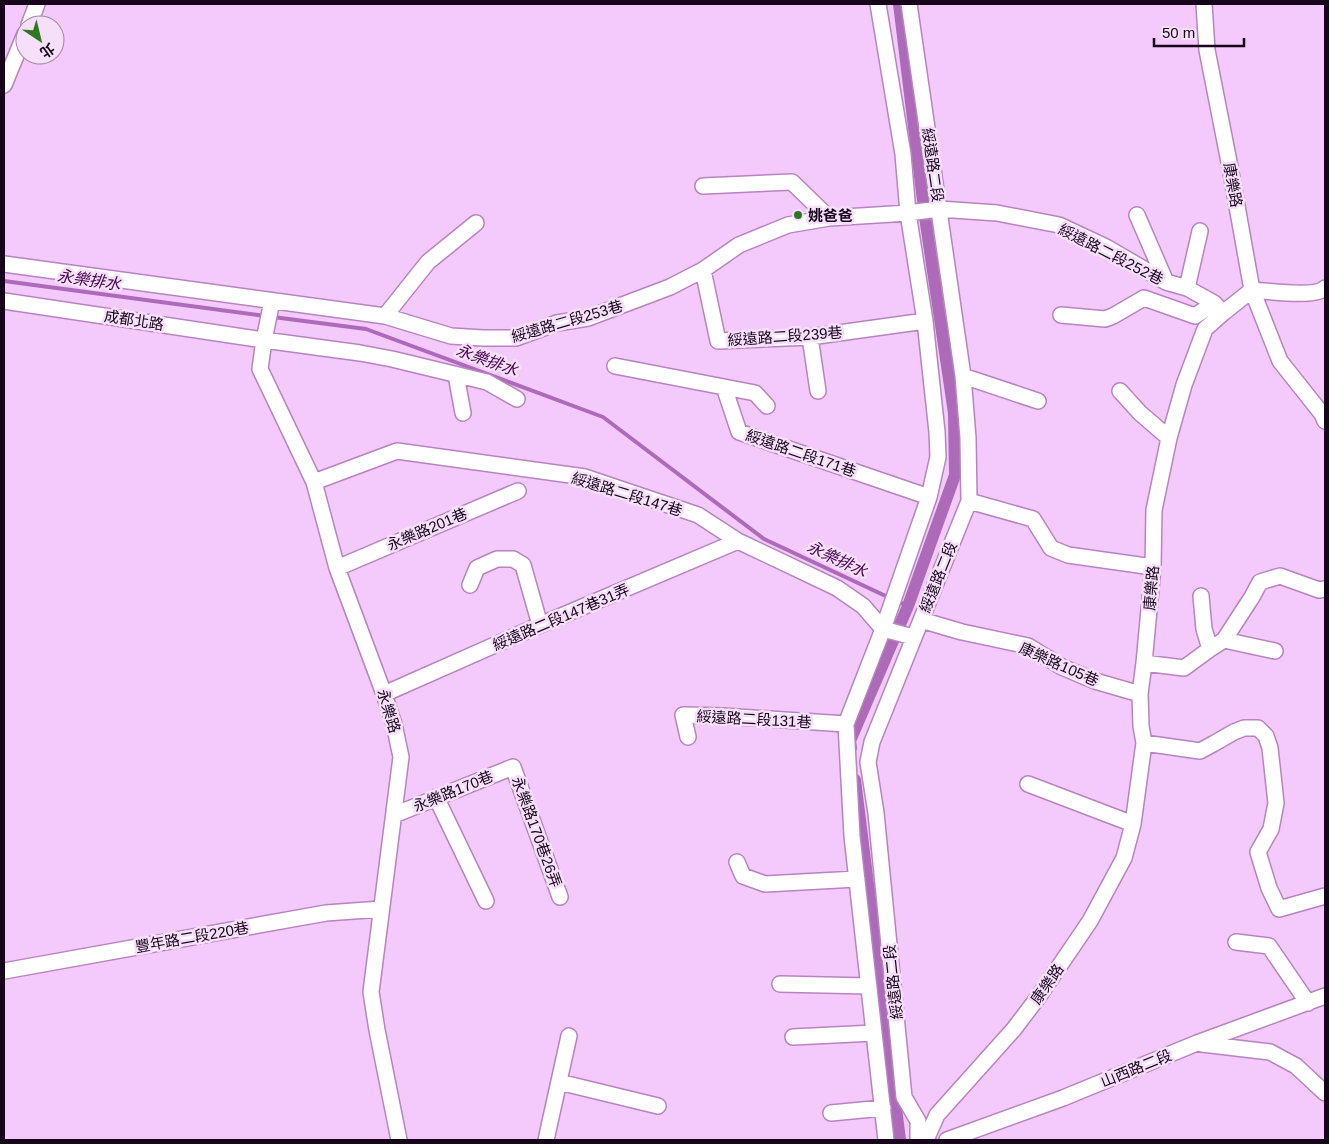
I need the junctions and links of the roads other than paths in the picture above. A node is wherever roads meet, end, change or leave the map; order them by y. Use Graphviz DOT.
graph roads {
  1 [pos="878,4"];
  2 [pos="909,4"];
  3 [pos="1204,4"];
  4 [pos="15,58"];
  5 [pos="4,85"];
  6 [pos="703,186"];
  7 [pos="936,210"];
  8 [pos="908,213"];
  9 [pos="1137,215"];
  10 [pos="829,218"];
  11 [pos="476,223"];
  12 [pos="1200,231"];
  13 [pos="4,264"];
  14 [pos="703,270"];
  15 [pos="1166,282"];
  16 [pos="1186,288"];
  17 [pos="1325,288"];
  18 [pos="1252,290"];
  19 [pos="4,301"];
  20 [pos="1219,308"];
  21 [pos="1061,315"];
  22 [pos="385,316"];
  23 [pos="268,320"];
  24 [pos="925,321"];
  25 [pos="810,337"];
  26 [pos="614,366"];
  27 [pos="456,375"];
  28 [pos="963,376"];
  29 [pos="724,386"];
  30 [pos="818,391"];
  31 [pos="1120,391"];
  32 [pos="516,400"];
  33 [pos="1038,402"];
  34 [pos="768,406"];
  35 [pos="463,413"];
  36 [pos="1325,421"];
  37 [pos="1169,438"];
  38 [pos="314,482"];
  39 [pos="518,491"];
  40 [pos="929,497"];
  41 [pos="969,501"];
  42 [pos="738,540"];
  43 [pos="1153,567"];
  44 [pos="337,568"];
  45 [pos="470,585"];
  46 [pos="1325,589"];
  47 [pos="1201,596"];
  48 [pos="921,620"];
  49 [pos="885,624"];
  50 [pos="540,625"];
  51 [pos="914,637"];
  52 [pos="1224,640"];
  53 [pos="1210,649"];
  54 [pos="1276,651"];
  55 [pos="1144,664"];
  56 [pos="384,694"];
  57 [pos="1140,694"];
  58 [pos="846,724"];
  59 [pos="688,737"];
  60 [pos="1144,743"];
  61 [pos="513,767"];
  62 [pos="1028,784"];
  63 [pos="436,797"];
  64 [pos="394,814"];
  65 [pos="1133,824"];
  66 [pos="737,862"];
  67 [pos="857,879"];
  68 [pos="1325,896"];
  69 [pos="560,897"];
  70 [pos="486,901"];
  71 [pos="381,909"];
  72 [pos="1236,942"];
  73 [pos="4,971"];
  74 [pos="780,984"];
  75 [pos="868,986"];
  76 [pos="1325,996"];
  77 [pos="1308,1002"];
  78 [pos="874,1033"];
  79 [pos="569,1036"];
  80 [pos="793,1037"];
  81 [pos="1197,1043"];
  82 [pos="559,1082"];
  83 [pos="1325,1093"];
  84 [pos="658,1106"];
  85 [pos="883,1108"];
  86 [pos="832,1113"];
  87 [pos="399,1140"];
  88 [pos="546,1140"];
  89 [pos="886,1140"];
  90 [pos="918,1140"];
  91 [pos="926,1140"];
  92 [pos="947,1140"];
  1 -- 8 [label="street, 綏遠路二段"];
  2 -- 7 [label="street, 綏遠路二段"];
  3 -- 18 [label="street, 康樂路"];
  4 -- 5 [label="street"];
  6 -- 10 [label="street"];
  7 -- 8 [label="street, 綏遠路二段252巷"];
  7 -- 15 [label="street, 綏遠路二段252巷"];
  7 -- 28 [label="street, 綏遠路二段"];
  8 -- 10 [label="street, 綏遠路二段253巷"];
  8 -- 24 [label="street, 綏遠路二段"];
  9 -- 15 [label="street"];
  10 -- 14 [label="street, 綏遠路二段253巷"];
  11 -- 22 [label="street"];
  12 -- 16 [label="street"];
  13 -- 23 [label="street, 綏遠路二段253巷"];
  14 -- 22 [label="street, 綏遠路二段253巷"];
  14 -- 25 [label="street, 綏遠路二段239巷"];
  15 -- 16 [label="street, 綏遠路二段252巷"];
  16 -- 20 [label="street, 綏遠路二段252巷"];
  17 -- 18 [label="street"];
  18 -- 20 [label="street, 康樂路"];
  18 -- 36 [label="street"];
  19 -- 23 [label="street, 成都北路"];
  20 -- 21 [label="street"];
  20 -- 37 [label="street, 康樂路"];
  22 -- 23 [label="street, 綏遠路二段253巷"];
  23 -- 27 [label="street"];
  23 -- 38 [label="street, 永樂路"];
  24 -- 25 [label="street, 綏遠路二段239巷"];
  24 -- 40 [label="street, 綏遠路二段"];
  25 -- 30 [label="street"];
  26 -- 29 [label="street"];
  27 -- 32 [label="street"];
  27 -- 35 [label="street"];
  28 -- 33 [label="street"];
  28 -- 41 [label="street, 綏遠路二段"];
  29 -- 34 [label="street"];
  29 -- 40 [label="street, 綏遠路二段171巷"];
  31 -- 37 [label="street"];
  37 -- 43 [label="street, 康樂路"];
  38 -- 42 [label="street, 綏遠路二段147巷"];
  38 -- 44 [label="street, 永樂路"];
  39 -- 44 [label="street, 永樂路201巷"];
  40 -- 49 [label="street, 綏遠路二段"];
  41 -- 43 [label="street"];
  41 -- 48 [label="street, 綏遠路二段"];
  42 -- 49 [label="street, 綏遠路二段147巷"];
  42 -- 50 [label="street, 綏遠路二段147巷31弄"];
  43 -- 55 [label="street, 康樂路"];
  44 -- 56 [label="street, 永樂路"];
  45 -- 50 [label="street"];
  46 -- 52 [label="street"];
  47 -- 53 [label="street"];
  48 -- 51 [label="street, 綏遠路二段"];
  48 -- 57 [label="street, 康樂路105巷"];
  49 -- 51 [label="street"];
  49 -- 58 [label="street, 綏遠路二段"];
  50 -- 56 [label="street, 綏遠路二段147巷31弄"];
  51 -- 90 [label="street, 綏遠路二段"];
  52 -- 53 [label="street"];
  52 -- 54 [label="street"];
  53 -- 55 [label="street"];
  55 -- 57 [label="street, 康樂路"];
  56 -- 64 [label="street, 永樂路"];
  57 -- 60 [label="street, 康樂路"];
  58 -- 59 [label="street, 綏遠路二段131巷"];
  58 -- 67 [label="street, 綏遠路二段"];
  60 -- 65 [label="street, 康樂路"];
  60 -- 68 [label="street"];
  61 -- 63 [label="street, 永樂路170巷"];
  61 -- 69 [label="street, 永樂路170巷26弄"];
  62 -- 65 [label="street"];
  63 -- 64 [label="street, 永樂路170巷"];
  63 -- 70 [label="street"];
  64 -- 71 [label="street, 永樂路"];
  65 -- 91 [label="street, 康樂路"];
  66 -- 67 [label="street"];
  67 -- 75 [label="street, 綏遠路二段"];
  71 -- 73 [label="street, 豐年路二段220巷"];
  71 -- 87 [label="street, 永樂路"];
  72 -- 77 [label="street"];
  74 -- 75 [label="street"];
  75 -- 78 [label="street, 綏遠路二段"];
  76 -- 77 [label="street, 山西路二段"];
  77 -- 81 [label="street, 山西路二段"];
  78 -- 80 [label="street"];
  78 -- 85 [label="street, 綏遠路二段"];
  79 -- 82 [label="street"];
  81 -- 83 [label="street"];
  81 -- 92 [label="street, 山西路二段"];
  82 -- 84 [label="street"];
  82 -- 88 [label="street"];
  85 -- 86 [label="street"];
  85 -- 89 [label="street, 綏遠路二段"];
}
